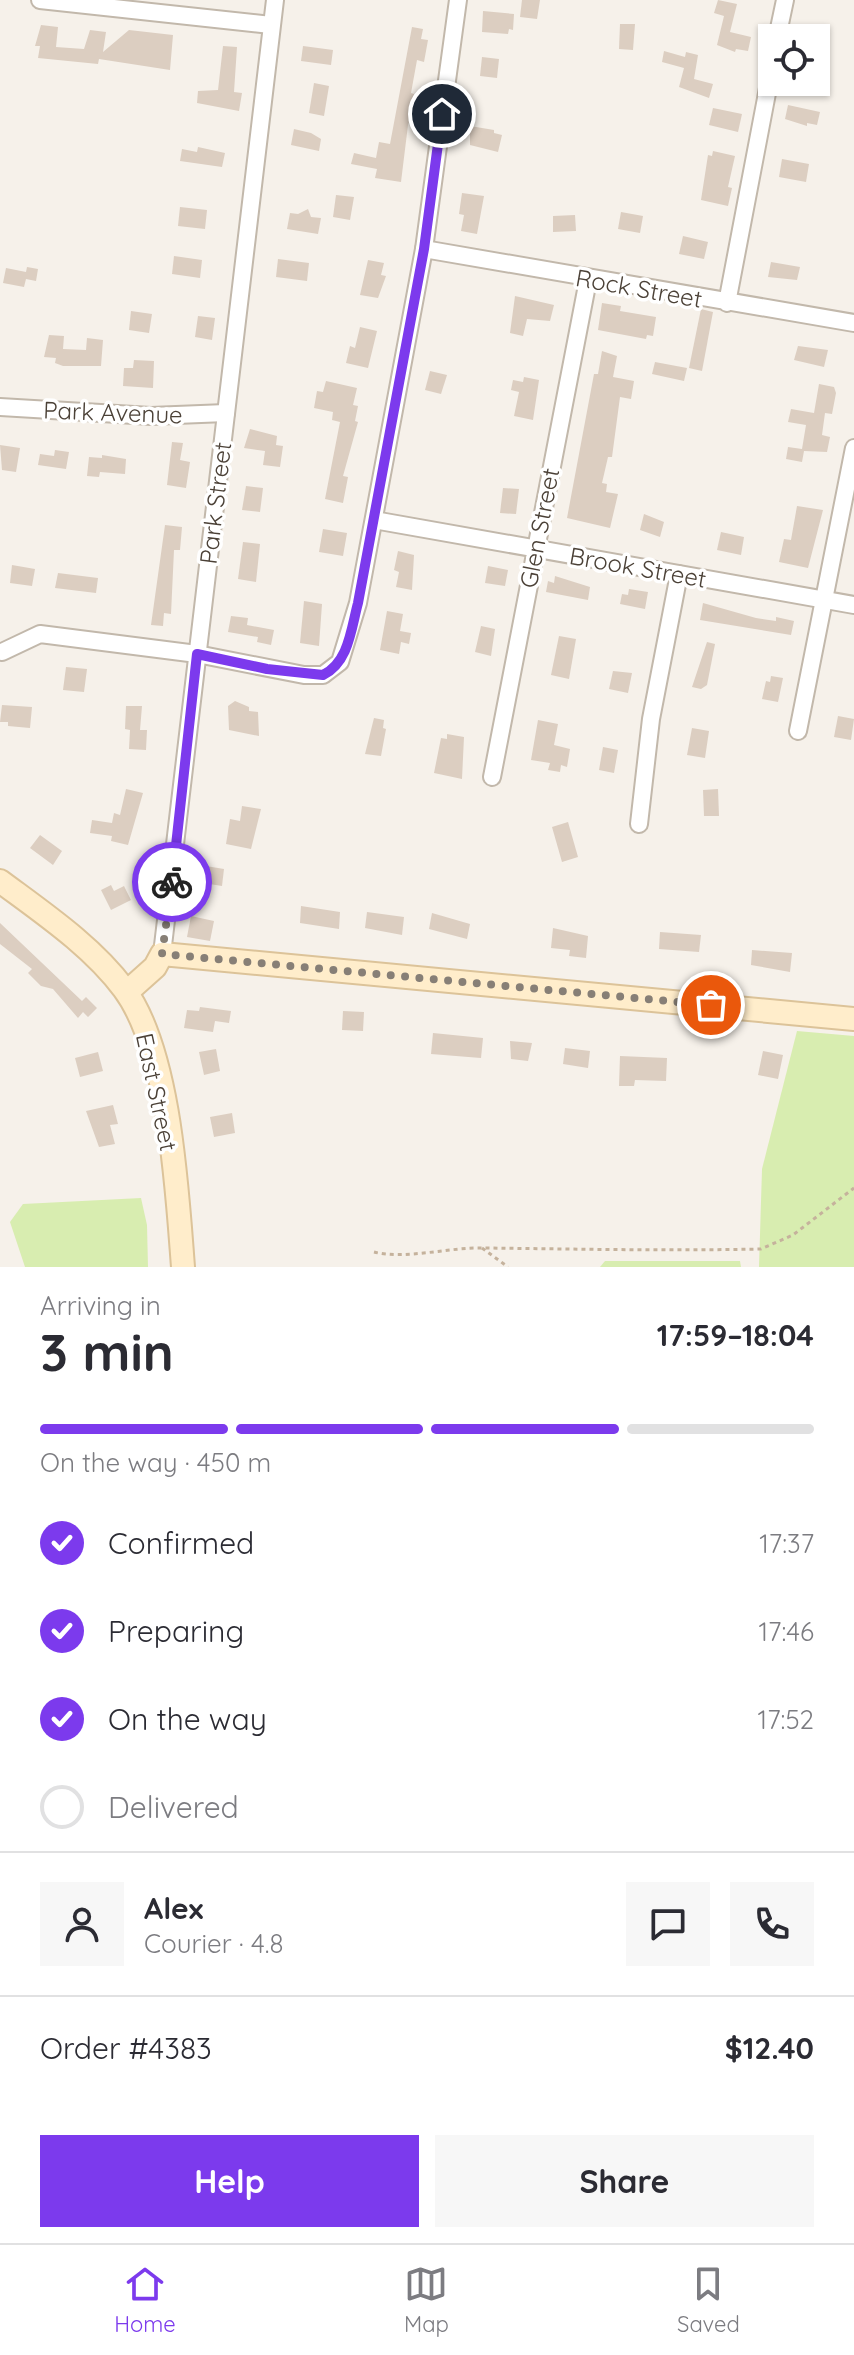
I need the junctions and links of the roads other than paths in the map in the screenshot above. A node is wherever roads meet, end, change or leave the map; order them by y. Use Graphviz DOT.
graph roads {
  1 [pos="40,0"];
  2 [pos="275,0"];
  3 [pos="458,0"];
  4 [pos="785,0"];
  5 [pos="780,24"];
  6 [pos="271,25"];
  7 [pos="766,96"];
  8 [pos="424,249"];
  9 [pos="588,280"];
  10 [pos="727,303"];
  11 [pos="854,323"];
  12 [pos="0,407"];
  13 [pos="226,413"];
  14 [pos="854,448"];
  15 [pos="374,520"];
  16 [pos="534,548"];
  17 [pos="679,574"];
  18 [pos="826,600"];
  19 [pos="854,605"];
  20 [pos="2,652"];
  21 [pos="197,654"];
  22 [pos="798,731"];
  23 [pos="492,777"];
  24 [pos="639,824"];
  25 [pos="0,881"];
  26 [pos="162,954"];
  27 [pos="127,992"];
  28 [pos="854,1019"];
  29 [pos="183,1267"];
  1 -- 6 [label="street"];
  2 -- 6 [label="street, Park Street"];
  3 -- 8 [label="street"];
  4 -- 5 [label="street"];
  6 -- 13 [label="street, Park Street"];
  7 -- 10 [label="street"];
  8 -- 9 [label="street, Rock Street"];
  8 -- 15 [label="street"];
  9 -- 10 [label="street, Rock Street"];
  9 -- 16 [label="street, Glen Street"];
  10 -- 11 [label="street, Rock Street"];
  12 -- 13 [label="street, Park Avenue"];
  13 -- 21 [label="street, Park Street"];
  14 -- 18 [label="street"];
  15 -- 16 [label="street, Brook Street"];
  15 -- 21 [label="street"];
  16 -- 17 [label="street, Brook Street"];
  16 -- 23 [label="street, Glen Street"];
  17 -- 18 [label="street, Brook Street"];
  17 -- 24 [label="street"];
  18 -- 19 [label="street, Brook Street"];
  18 -- 22 [label="street"];
  20 -- 21 [label="street"];
  21 -- 26 [label="street, Park Street"];
  25 -- 27 [label="main road, East Street"];
  26 -- 27 [label="main road"];
  26 -- 28 [label="main road"];
  27 -- 29 [label="main road, East Street"];
}
